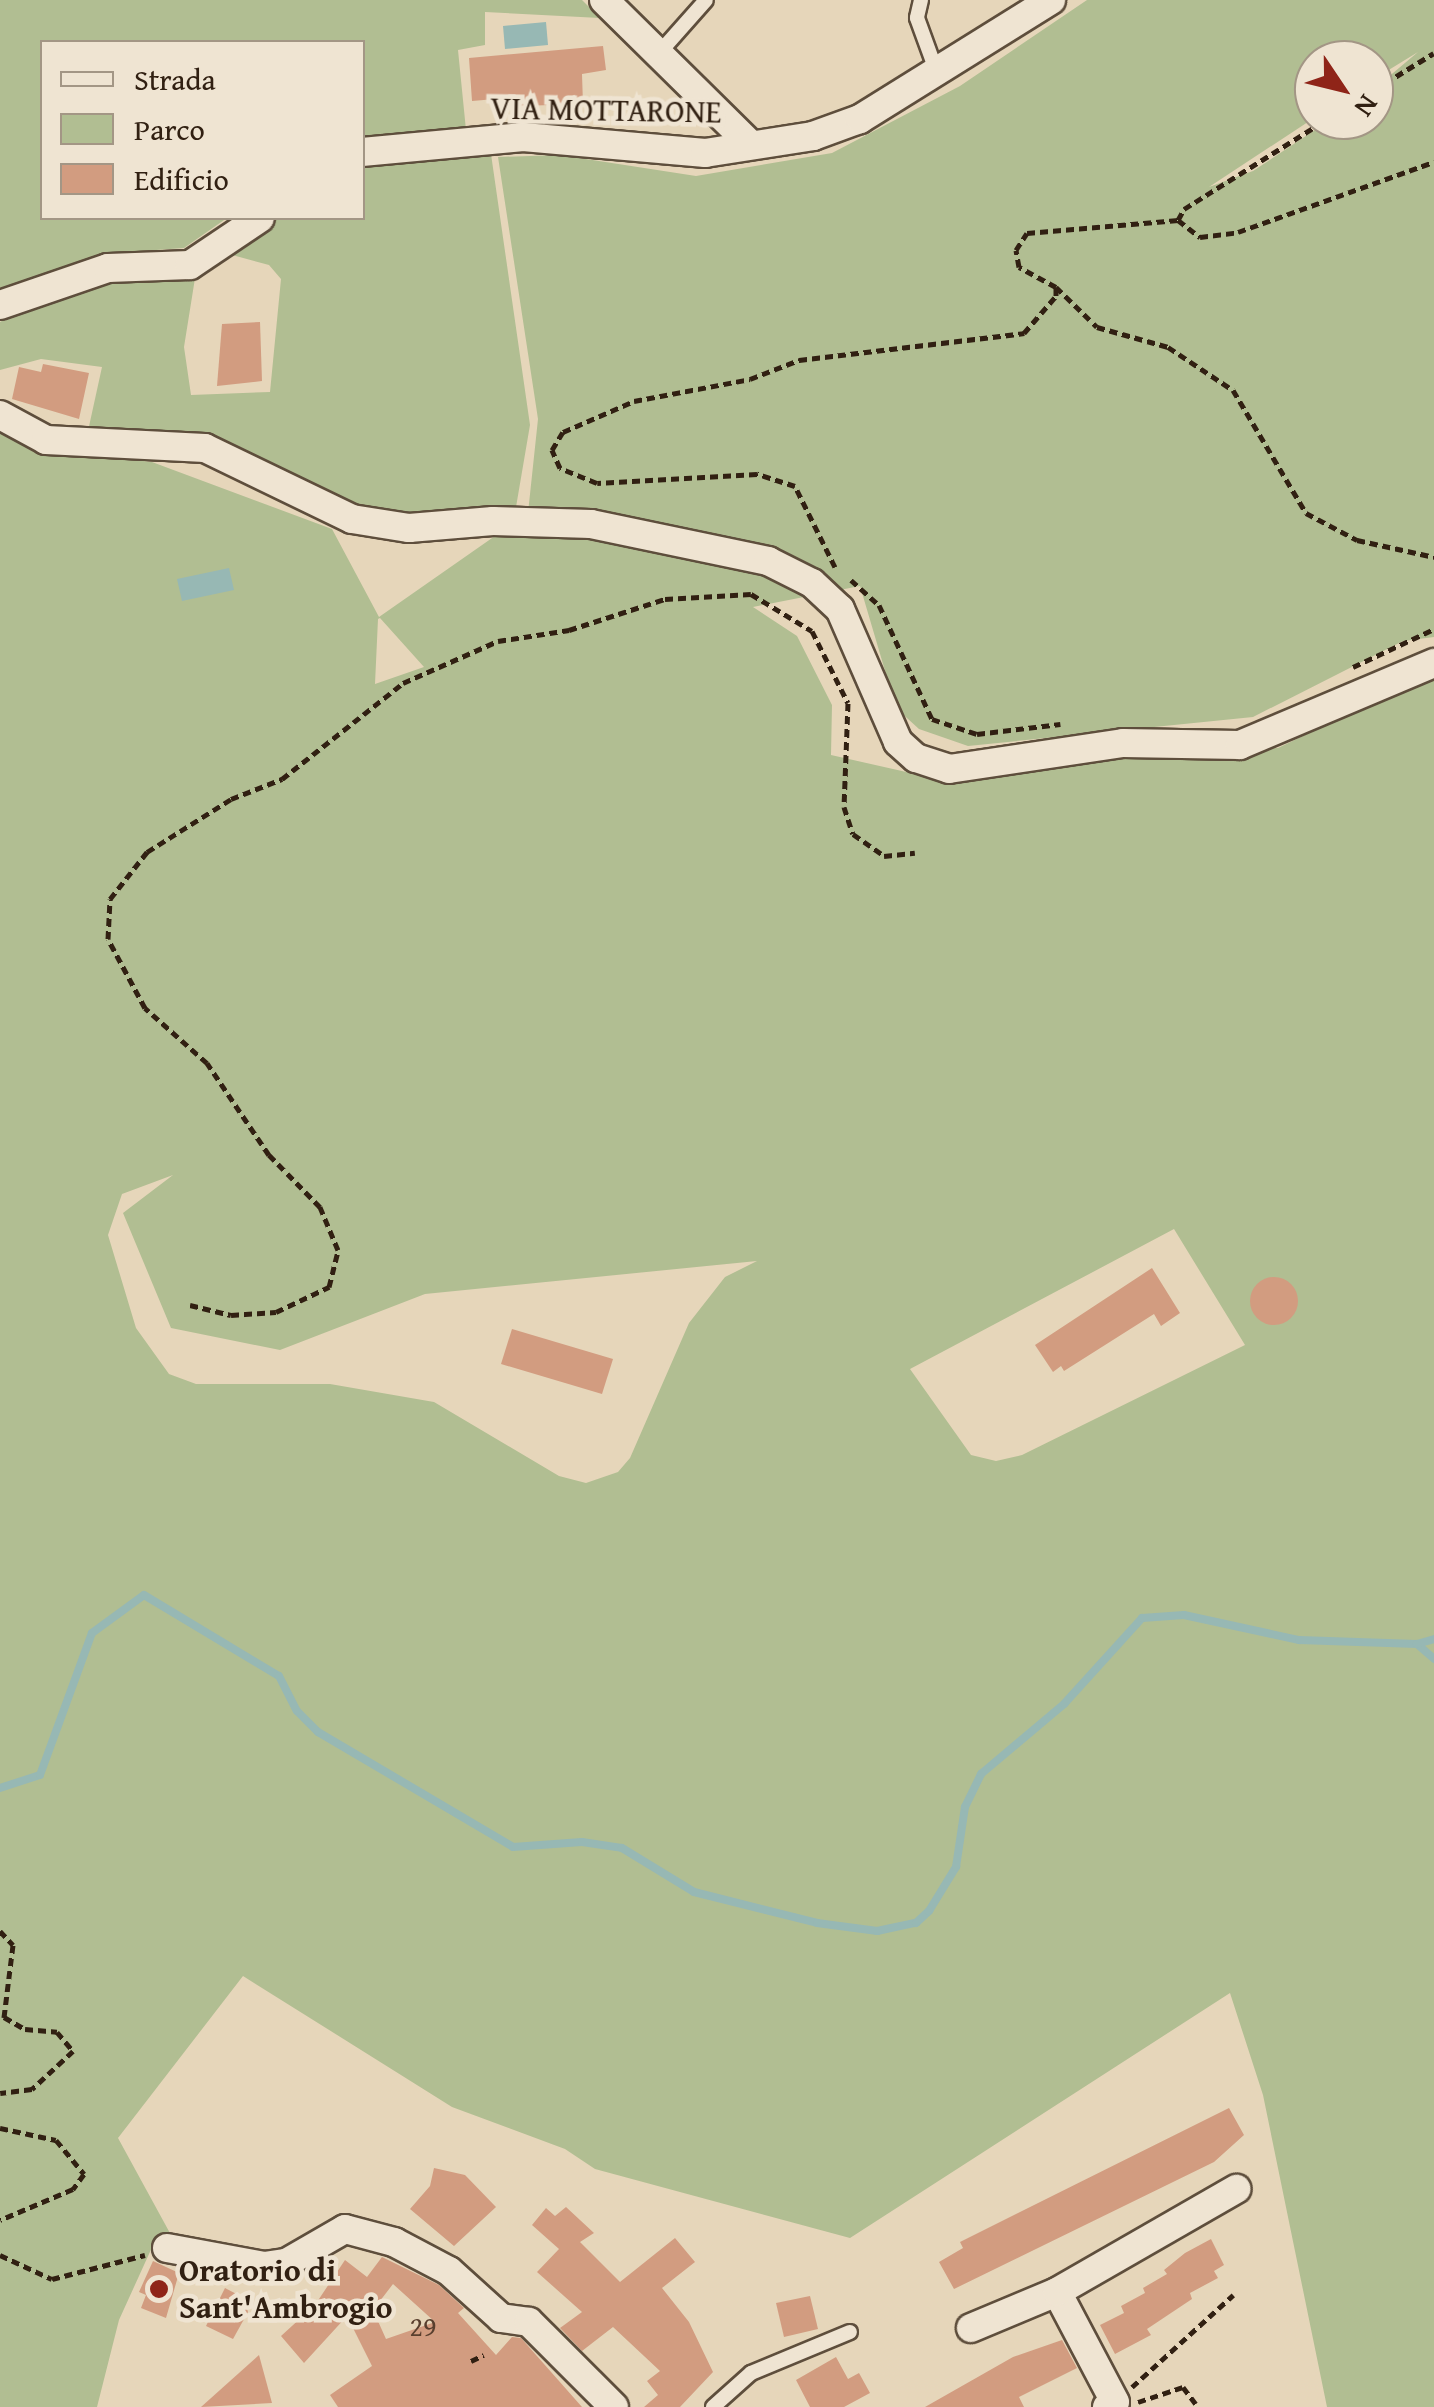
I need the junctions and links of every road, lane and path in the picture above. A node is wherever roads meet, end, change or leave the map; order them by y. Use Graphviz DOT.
graph roads {
  1 [pos="604,0"];
  2 [pos="706,0"];
  3 [pos="921,0"];
  4 [pos="1051,0"];
  5 [pos="660,52"];
  6 [pos="1434,53"];
  7 [pos="938,73"];
  8 [pos="1394,78"];
  9 [pos="1294,140"];
  10 [pos="752,146"];
  11 [pos="365,152"];
  12 [pos="1434,162"];
  13 [pos="257,220"];
  14 [pos="1178,220"];
  15 [pos="1056,287"];
  16 [pos="0,305"];
  17 [pos="0,415"];
  18 [pos="1434,556"];
  19 [pos="1434,629"];
  20 [pos="1434,662"];
  21 [pos="1341,673"];
  22 [pos="1080,721"];
  23 [pos="915,852"];
  24 [pos="190,1305"];
  25 [pos="0,1931"];
  26 [pos="0,2094"];
  27 [pos="0,2128"];
  28 [pos="1236,2189"];
  29 [pos="0,2220"];
  30 [pos="167,2248"];
  31 [pos="0,2255"];
  32 [pos="1057,2292"];
  33 [pos="1232,2295"];
  34 [pos="972,2328"];
  35 [pos="850,2332"];
  36 [pos="484,2355"];
  37 [pos="471,2361"];
  38 [pos="1196,2404"];
  39 [pos="1111,2405"];
  40 [pos="614,2407"];
  41 [pos="714,2407"];
  1 -- 5 [label="street"];
  2 -- 5 [label="lane"];
  3 -- 7 [label="lane"];
  4 -- 7 [label="street, VIA MOTTARONE"];
  5 -- 10 [label="street"];
  6 -- 8 [label="path"];
  7 -- 10 [label="street, VIA MOTTARONE"];
  9 -- 14 [label="path"];
  10 -- 11 [label="street, VIA MOTTARONE"];
  12 -- 14 [label="path"];
  13 -- 16 [label="street"];
  14 -- 15 [label="path"];
  15 -- 18 [label="path"];
  15 -- 22 [label="path"];
  17 -- 20 [label="street"];
  19 -- 21 [label="path"];
  23 -- 24 [label="path"];
  25 -- 26 [label="path"];
  27 -- 29 [label="path"];
  28 -- 32 [label="street"];
  30 -- 31 [label="path"];
  30 -- 40 [label="street"];
  32 -- 34 [label="street"];
  32 -- 39 [label="street"];
  33 -- 39 [label="path"];
  35 -- 41 [label="lane"];
  36 -- 37 [label="path"];
  38 -- 39 [label="path"];
}
